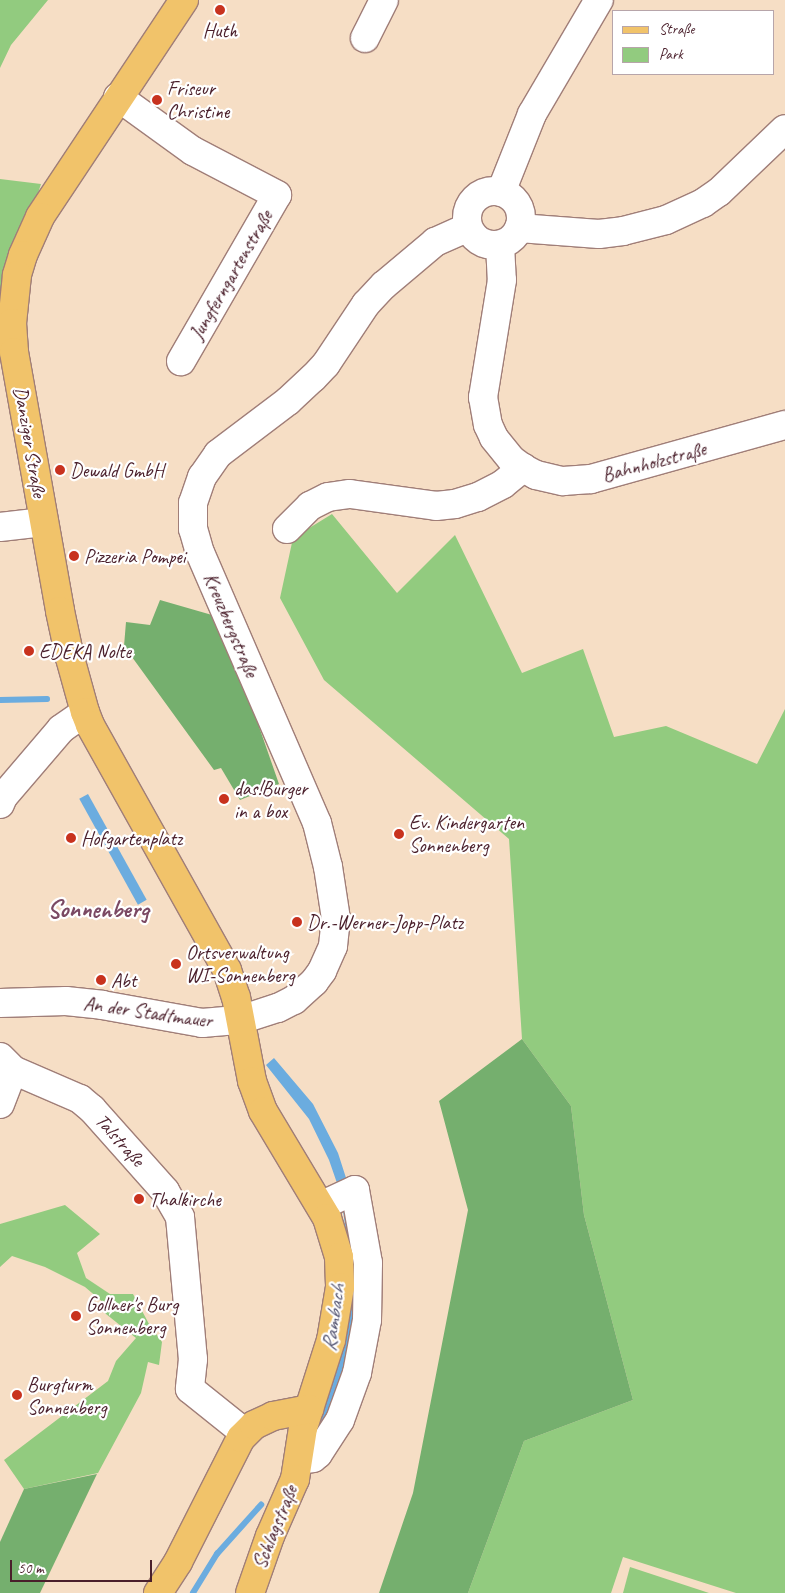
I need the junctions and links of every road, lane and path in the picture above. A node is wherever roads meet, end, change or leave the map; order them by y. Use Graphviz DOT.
graph roads {
  1 [pos="184,0"];
  2 [pos="384,0"];
  3 [pos="599,0"];
  4 [pos="365,38"];
  5 [pos="118,98"];
  6 [pos="785,129"];
  7 [pos="501,192"];
  8 [pos="468,227"];
  9 [pos="509,236"];
  10 [pos="6,324"];
  11 [pos="181,361"];
  12 [pos="785,425"];
  13 [pos="524,468"];
  14 [pos="44,522"];
  15 [pos="0,527"];
  16 [pos="287,529"];
  17 [pos="85,712"];
  18 [pos="0,804"];
  19 [pos="0,1003"];
  20 [pos="240,1020"];
  21 [pos="7,1064"];
  22 [pos="0,1104"];
  23 [pos="321,1206"];
  24 [pos="310,1409"];
  25 [pos="245,1433"];
  26 [pos="298,1460"];
  27 [pos="158,1593"];
  28 [pos="250,1593"];
  1 -- 5 [label="main road, Danziger Straße"];
  2 -- 4 [label="street"];
  3 -- 7 [label="street"];
  5 -- 10 [label="main road, Danziger Straße"];
  5 -- 11 [label="street, Jungferngartenstraße"];
  6 -- 9 [label="street"];
  7 -- 8 [label="street"];
  7 -- 9 [label="street"];
  8 -- 9 [label="street"];
  8 -- 20 [label="street, Kreuzbergstraße"];
  9 -- 13 [label="street, Bahnholzstraße"];
  10 -- 14 [label="main road, Danziger Straße"];
  12 -- 13 [label="street, Bahnholzstraße"];
  13 -- 16 [label="street"];
  14 -- 15 [label="street"];
  14 -- 17 [label="main road, Danziger Straße"];
  17 -- 18 [label="street"];
  17 -- 20 [label="main road, Danziger Straße"];
  19 -- 20 [label="street, An der Stadtmauer"];
  20 -- 23 [label="main road, An der Stadtmauer"];
  21 -- 22 [label="street, Talstraße"];
  21 -- 25 [label="street, Talstraße"];
  23 -- 24 [label="main road, An der Stadtmauer"];
  23 -- 26 [label="street"];
  24 -- 25 [label="main road"];
  24 -- 26 [label="main road, An der Stadtmauer"];
  25 -- 27 [label="main road"];
  26 -- 28 [label="main road, Schlagstraße"];
}
